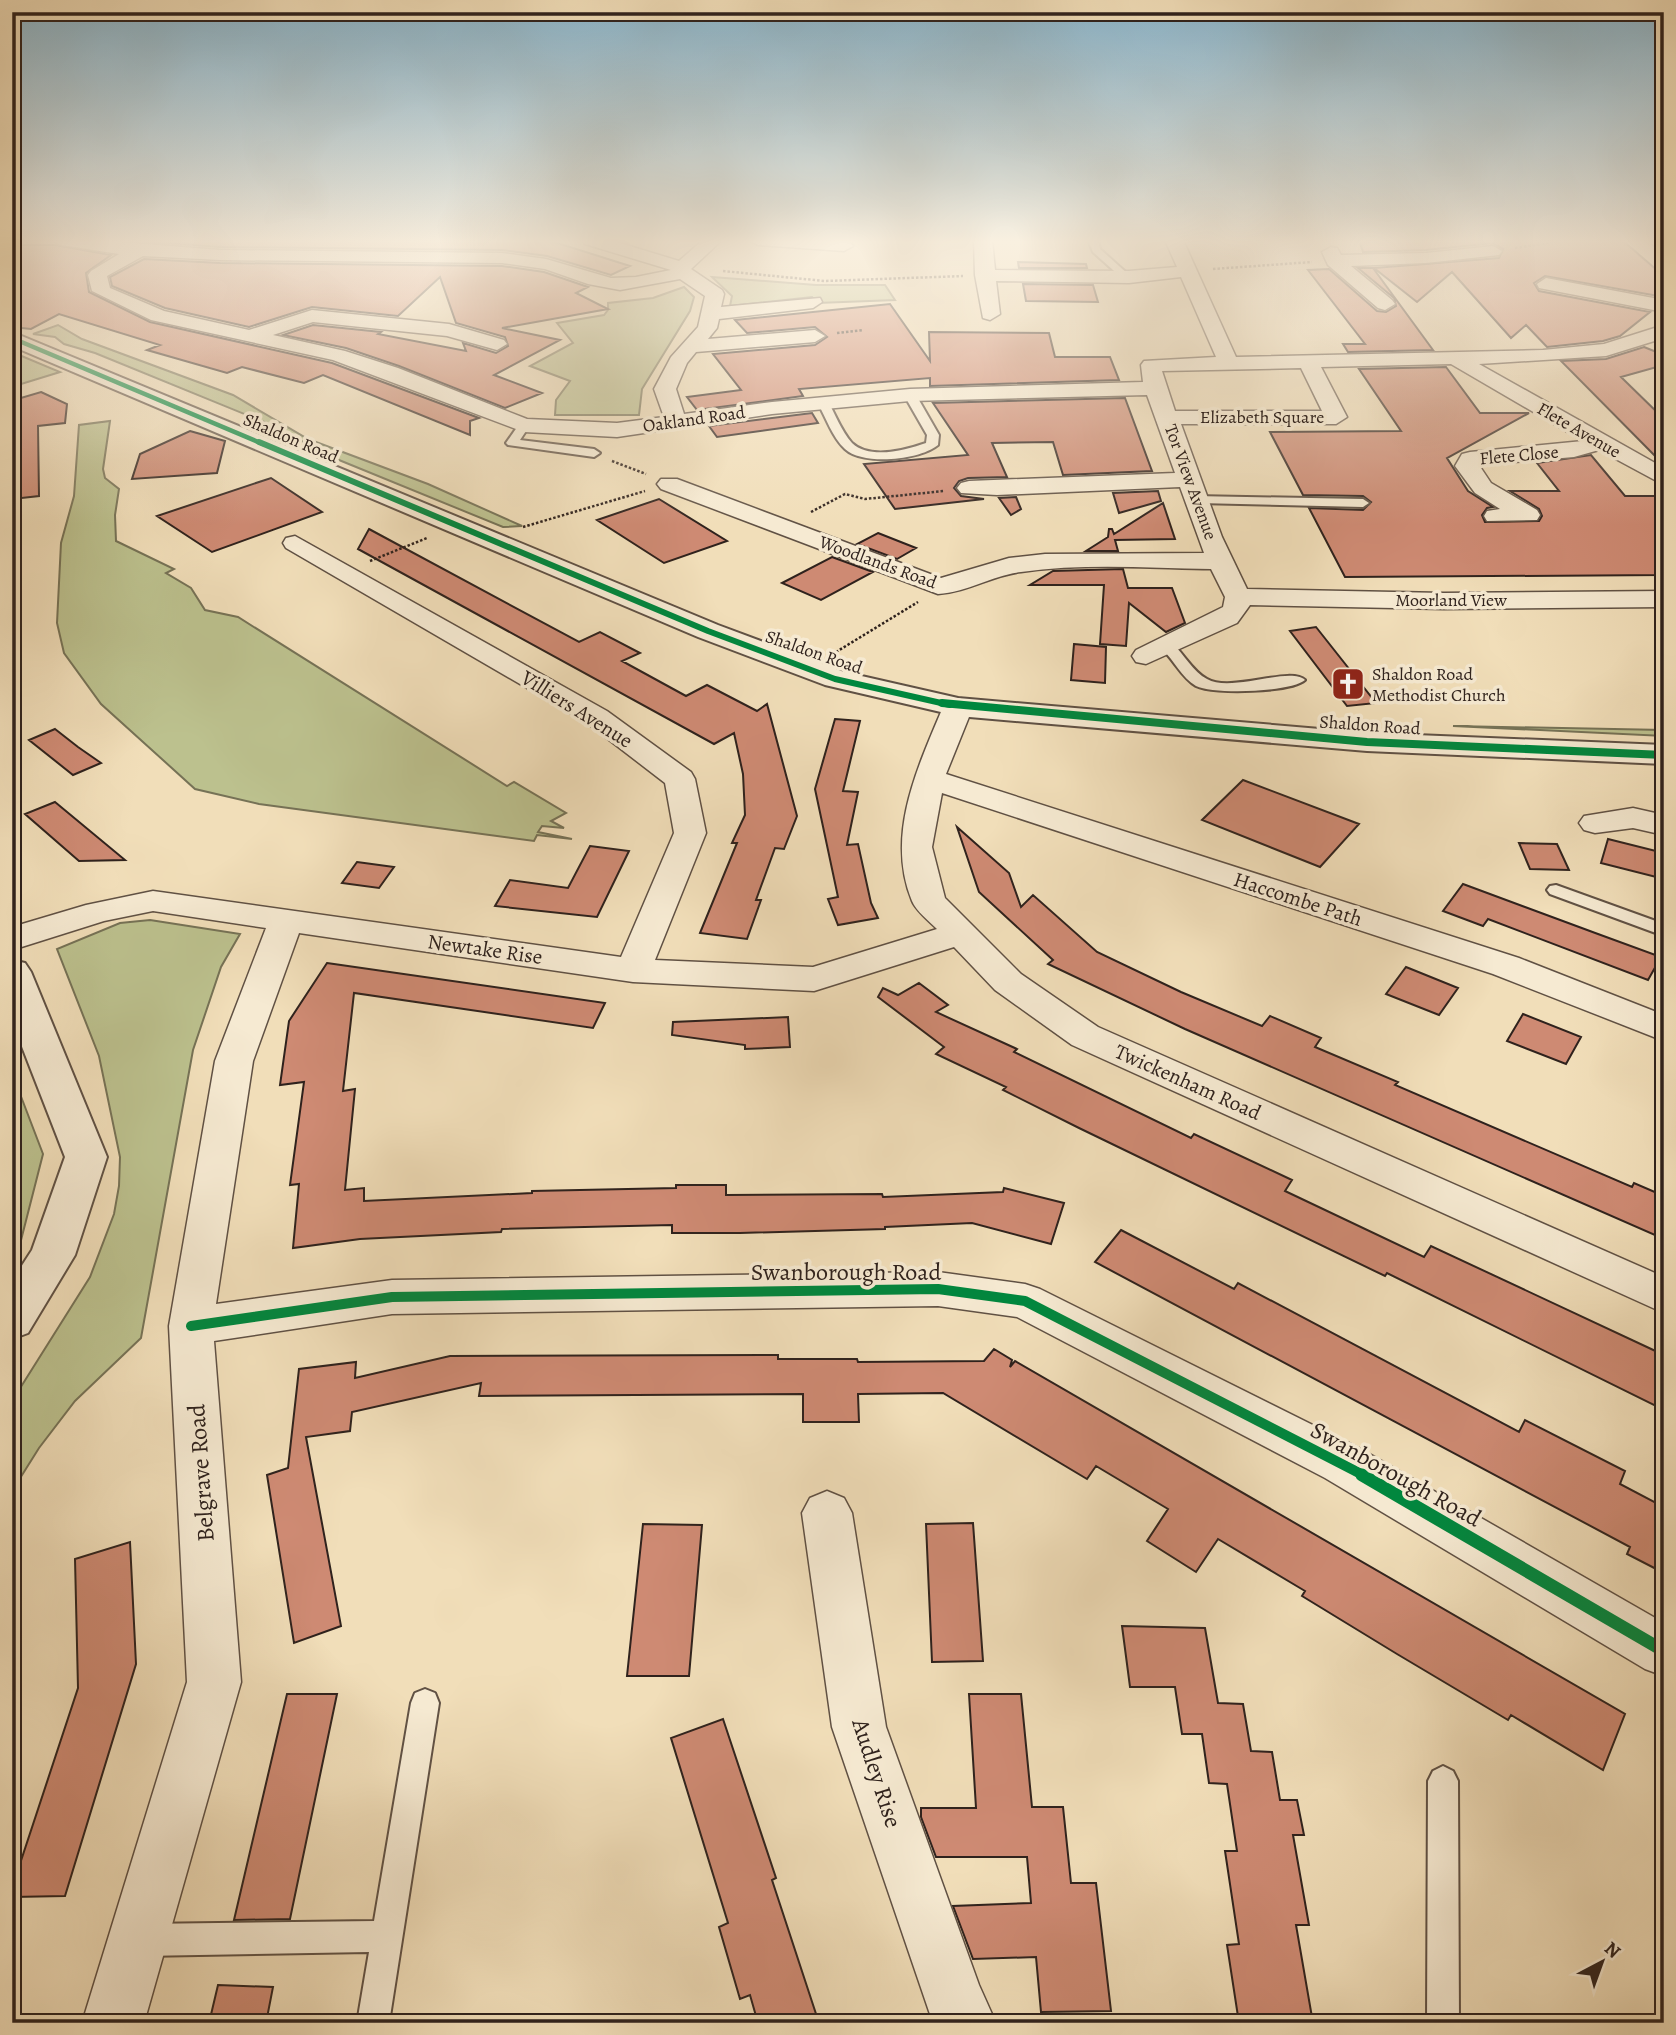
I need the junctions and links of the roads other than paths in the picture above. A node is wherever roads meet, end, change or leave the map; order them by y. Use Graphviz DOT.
graph roads {
  1 [pos="245,335"];
  2 [pos="253,335"];
  3 [pos="466,335"];
  4 [pos="700,335"];
  5 [pos="1216,335"];
  6 [pos="1652,335"];
  7 [pos="250,336"];
  8 [pos="815,336"];
  9 [pos="12,338"];
  10 [pos="498,344"];
  11 [pos="690,346"];
  12 [pos="1458,360"];
  13 [pos="1228,361"];
  14 [pos="1308,361"];
  15 [pos="1152,377"];
  16 [pos="910,394"];
  17 [pos="823,402"];
  18 [pos="1168,418"];
  19 [pos="678,422"];
  20 [pos="524,425"];
  21 [pos="1602,443"];
  22 [pos="594,453"];
  23 [pos="1664,478"];
  24 [pos="670,484"];
  25 [pos="969,488"];
  26 [pos="1194,489"];
  27 [pos="1363,503"];
  28 [pos="1496,516"];
  29 [pos="295,543"];
  30 [pos="1219,561"];
  31 [pos="1238,597"];
  32 [pos="1664,598"];
  33 [pos="1156,651"];
  34 [pos="1298,680"];
  35 [pos="958,707"];
  36 [pos="1664,755"];
  37 [pos="929,779"];
  38 [pos="1595,822"];
  39 [pos="1664,825"];
  40 [pos="1556,890"];
  41 [pos="286,921"];
  42 [pos="1664,930"];
  43 [pos="959,934"];
  44 [pos="12,939"];
  45 [pos="633,970"];
  46 [pos="12,972"];
  47 [pos="1664,1029"];
  48 [pos="1664,1296"];
  49 [pos="12,1320"];
  50 [pos="191,1326"];
  51 [pos="827,1513"];
  52 [pos="1664,1651"];
  53 [pos="425,1703"];
  54 [pos="1443,1781"];
  55 [pos="387,1936"];
  56 [pos="137,1940"];
  57 [pos="113,2023"];
  58 [pos="373,2023"];
  59 [pos="965,2023"];
  60 [pos="1443,2023"];
  1 -- 7 [label="street, Oakland Road"];
  2 -- 7 [label="street"];
  3 -- 10 [label="street"];
  4 -- 11 [label="street"];
  5 -- 13 [label="street"];
  6 -- 12 [label="street, Oakland Road"];
  7 -- 20 [label="street, Oakland Road"];
  8 -- 11 [label="street"];
  9 -- 35 [label="street, Shaldon Road"];
  11 -- 19 [label="street"];
  12 -- 14 [label="street, Oakland Road"];
  12 -- 21 [label="street, Flete Avenue"];
  13 -- 14 [label="street, Oakland Road"];
  13 -- 15 [label="street, Oakland Road"];
  14 -- 18 [label="street, Elizabeth Square"];
  15 -- 16 [label="street, Oakland Road"];
  15 -- 18 [label="street, Tor View Avenue"];
  16 -- 17 [label="street, Oakland Road"];
  16 -- 17 [label="lane"];
  17 -- 19 [label="street, Oakland Road"];
  18 -- 26 [label="street, Tor View Avenue"];
  19 -- 20 [label="street, Oakland Road"];
  20 -- 22 [label="lane"];
  21 -- 23 [label="street, Flete Avenue"];
  21 -- 28 [label="street, Flete Close"];
  24 -- 30 [label="street, Woodlands Road"];
  25 -- 26 [label="street"];
  26 -- 27 [label="lane"];
  26 -- 30 [label="street, Tor View Avenue"];
  29 -- 45 [label="street, Villiers Avenue"];
  30 -- 31 [label="street, Tor View Avenue"];
  31 -- 32 [label="street, Moorland View"];
  31 -- 33 [label="street"];
  33 -- 34 [label="lane"];
  35 -- 36 [label="street, Shaldon Road"];
  35 -- 37 [label="street, Twickenham Road"];
  37 -- 43 [label="street, Twickenham Road"];
  37 -- 47 [label="street, Haccombe Path"];
  38 -- 39 [label="street"];
  40 -- 42 [label="lane"];
  41 -- 44 [label="street, Newtake Rise"];
  41 -- 45 [label="street, Newtake Rise"];
  41 -- 50 [label="street, Belgrave Road"];
  43 -- 45 [label="street, Newtake Rise"];
  43 -- 48 [label="street, Twickenham Road"];
  46 -- 49 [label="street"];
  50 -- 52 [label="street, Swanborough Road"];
  50 -- 56 [label="street, Belgrave Road"];
  51 -- 59 [label="street, Audley Rise"];
  53 -- 55 [label="lane"];
  54 -- 60 [label="lane"];
  55 -- 56 [label="lane"];
  55 -- 58 [label="lane"];
  56 -- 57 [label="street, Belgrave Road"];
}
